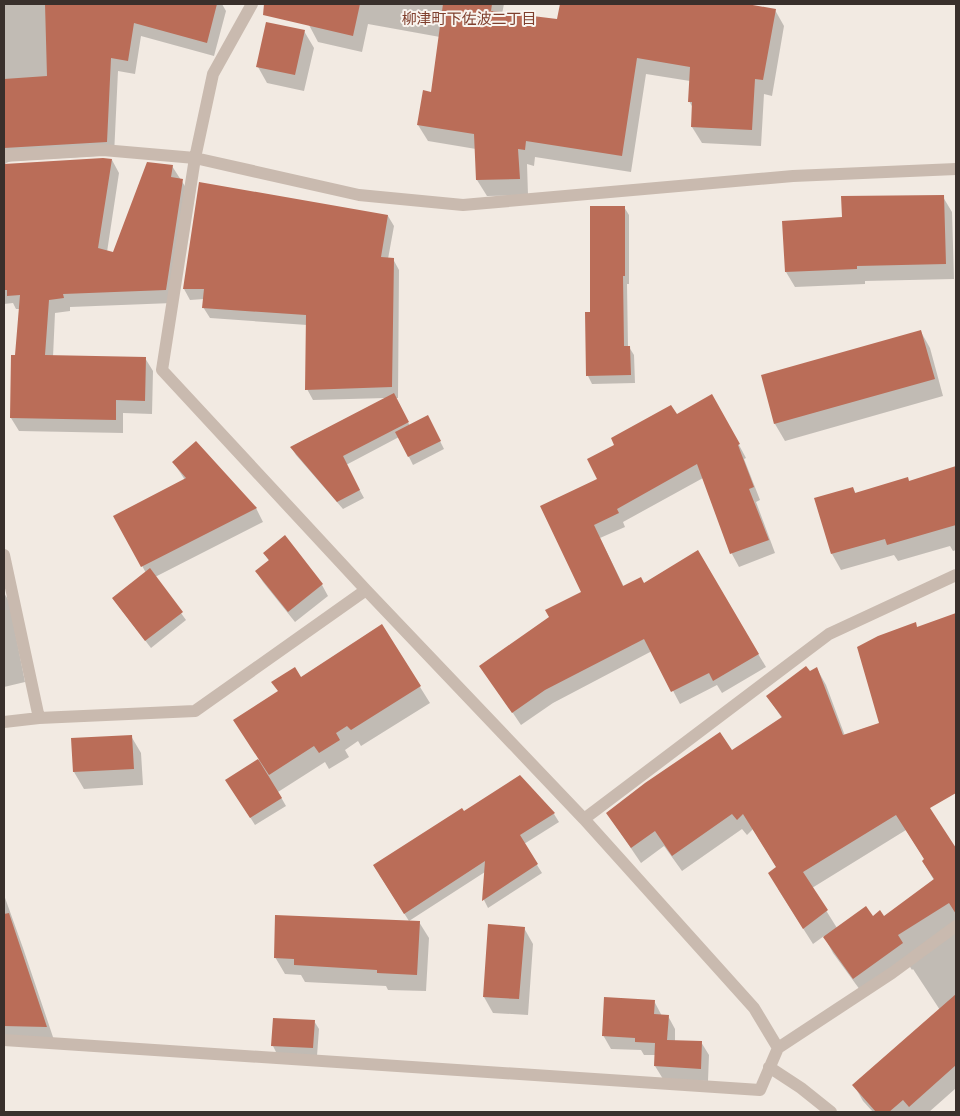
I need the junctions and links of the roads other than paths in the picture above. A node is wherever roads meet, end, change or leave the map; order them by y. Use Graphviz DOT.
graph roads {
  1 [pos="252,4"];
  2 [pos="4,156"];
  3 [pos="195,158"];
  4 [pos="956,169"];
  5 [pos="4,555"];
  6 [pos="956,575"];
  7 [pos="366,590"];
  8 [pos="39,718"];
  9 [pos="4,722"];
  10 [pos="584,819"];
  11 [pos="956,926"];
  12 [pos="4,1040"];
  13 [pos="778,1048"];
  14 [pos="769,1067"];
  15 [pos="831,1112"];
  1 -- 3 [label="street"];
  2 -- 3 [label="street"];
  3 -- 4 [label="street"];
  3 -- 7 [label="street"];
  5 -- 8 [label="street"];
  6 -- 10 [label="street"];
  7 -- 8 [label="street"];
  7 -- 10 [label="street"];
  8 -- 9 [label="street"];
  10 -- 13 [label="street"];
  11 -- 13 [label="street"];
  12 -- 14 [label="street"];
  13 -- 14 [label="street"];
  14 -- 15 [label="street"];
}
